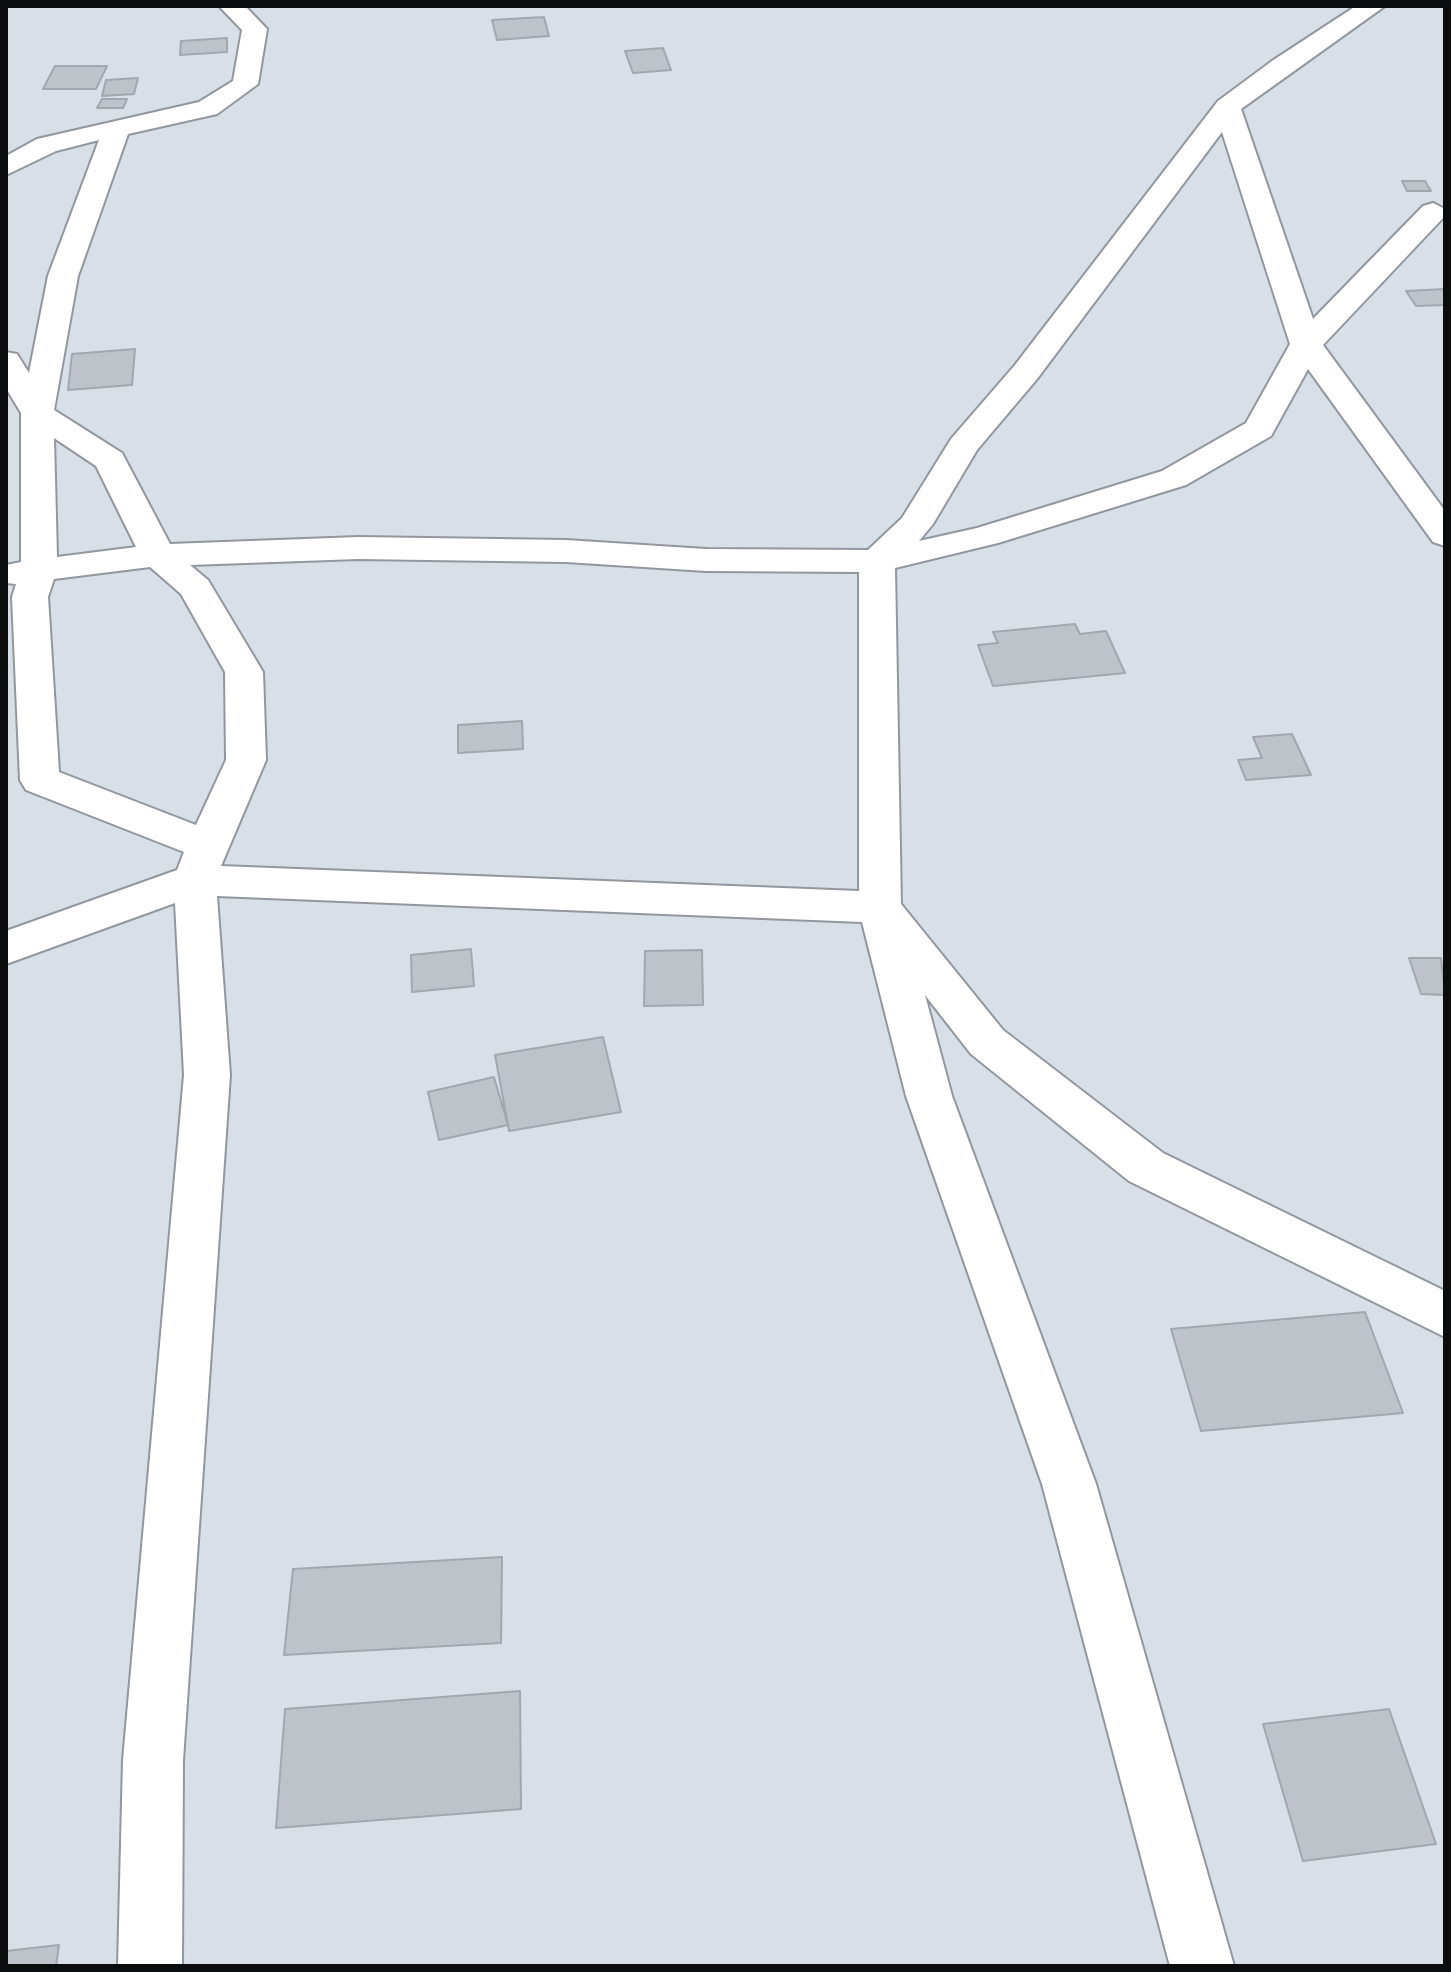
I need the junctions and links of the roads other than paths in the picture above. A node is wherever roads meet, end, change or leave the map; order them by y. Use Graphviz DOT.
graph roads {
  1 [pos="231,6"];
  2 [pos="1373,6"];
  3 [pos="1227,107"];
  4 [pos="117,128"];
  5 [pos="6,167"];
  6 [pos="1433,212"];
  7 [pos="1306,344"];
  8 [pos="6,361"];
  9 [pos="37,413"];
  10 [pos="1445,535"];
  11 [pos="158,555"];
  12 [pos="877,561"];
  13 [pos="23,573"];
  14 [pos="201,863"];
  15 [pos="880,907"];
  16 [pos="6,948"];
  17 [pos="1445,1315"];
  18 [pos="150,1966"];
  19 [pos="1202,1966"];
  1 -- 4 [label="street"];
  2 -- 3 [label="street"];
  3 -- 7 [label="street"];
  3 -- 12 [label="street"];
  4 -- 5 [label="street"];
  4 -- 9 [label="street"];
  6 -- 7 [label="street"];
  7 -- 10 [label="street"];
  7 -- 12 [label="street"];
  8 -- 9 [label="street"];
  9 -- 11 [label="street"];
  9 -- 13 [label="street"];
  11 -- 12 [label="street"];
  11 -- 13 [label="street"];
  11 -- 14 [label="street"];
  12 -- 15 [label="street"];
  13 -- 14 [label="street"];
  14 -- 15 [label="street"];
  14 -- 16 [label="street"];
  14 -- 18 [label="street"];
  15 -- 17 [label="street"];
  15 -- 19 [label="street"];
}
